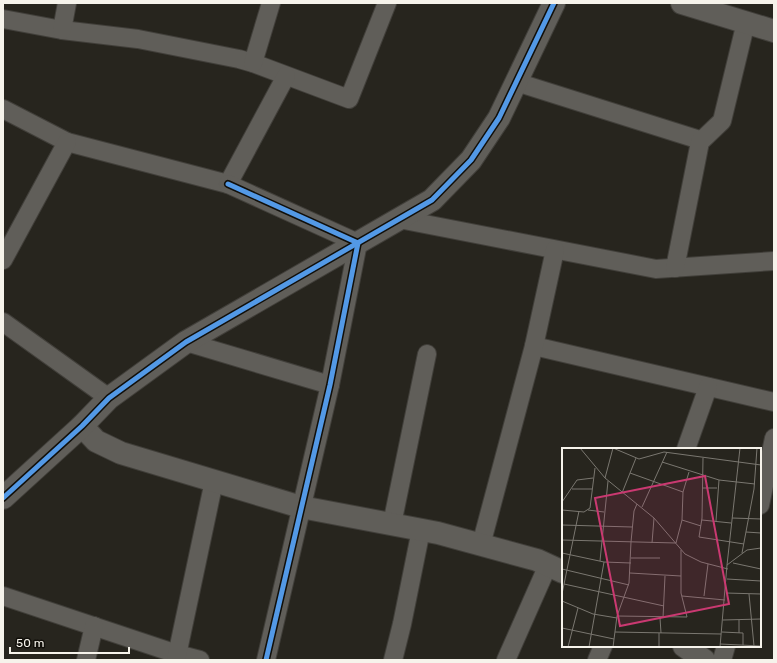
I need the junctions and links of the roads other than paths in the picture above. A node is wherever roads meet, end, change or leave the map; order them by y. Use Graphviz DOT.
graph roads {
  1 [pos="68,3"];
  2 [pos="271,3"];
  3 [pos="388,3"];
  4 [pos="554,3"];
  5 [pos="682,3"];
  6 [pos="704,6"];
  7 [pos="3,19"];
  8 [pos="746,22"];
  9 [pos="62,30"];
  10 [pos="774,31"];
  11 [pos="253,63"];
  12 [pos="286,76"];
  13 [pos="516,82"];
  14 [pos="3,109"];
  15 [pos="700,140"];
  16 [pos="67,142"];
  17 [pos="228,184"];
  18 [pos="399,219"];
  19 [pos="358,242"];
  20 [pos="555,250"];
  21 [pos="3,260"];
  22 [pos="774,261"];
  23 [pos="675,268"];
  24 [pos="3,322"];
  25 [pos="186,342"];
  26 [pos="534,346"];
  27 [pos="427,354"];
  28 [pos="330,385"];
  29 [pos="708,387"];
  30 [pos="109,398"];
  31 [pos="774,402"];
  32 [pos="82,426"];
  33 [pos="774,438"];
  34 [pos="686,448"];
  35 [pos="214,481"];
  36 [pos="3,498"];
  37 [pos="761,500"];
  38 [pos="301,507"];
  39 [pos="392,524"];
  40 [pos="421,530"];
  41 [pos="481,545"];
  42 [pos="555,569"];
  43 [pos="3,596"];
  44 [pos="94,626"];
  45 [pos="603,647"];
  46 [pos="685,647"];
  47 [pos="726,647"];
  48 [pos="177,657"];
  49 [pos="86,660"];
  50 [pos="200,660"];
  51 [pos="266,660"];
  52 [pos="393,660"];
  53 [pos="506,660"];
  54 [pos="597,660"];
  55 [pos="704,660"];
  56 [pos="722,660"];
  1 -- 9 [label="street"];
  2 -- 11 [label="street"];
  3 -- 12 [label="street"];
  4 -- 13 [label="street"];
  5 -- 6 [label="street"];
  6 -- 8 [label="street"];
  7 -- 9 [label="street"];
  8 -- 10 [label="street"];
  8 -- 15 [label="street"];
  9 -- 11 [label="street"];
  11 -- 12 [label="street"];
  12 -- 17 [label="street"];
  13 -- 15 [label="street"];
  13 -- 18 [label="street"];
  14 -- 16 [label="street"];
  15 -- 23 [label="street"];
  16 -- 17 [label="street"];
  16 -- 21 [label="street"];
  17 -- 19 [label="street"];
  18 -- 19 [label="street"];
  18 -- 20 [label="street"];
  19 -- 25 [label="street"];
  19 -- 28 [label="street"];
  20 -- 23 [label="street"];
  20 -- 26 [label="street"];
  22 -- 23 [label="street"];
  24 -- 30 [label="street"];
  25 -- 28 [label="street"];
  25 -- 30 [label="street"];
  26 -- 29 [label="street"];
  26 -- 41 [label="street"];
  27 -- 39 [label="street"];
  28 -- 38 [label="street"];
  29 -- 31 [label="street"];
  29 -- 34 [label="street"];
  30 -- 32 [label="street"];
  32 -- 35 [label="street"];
  32 -- 36 [label="street"];
  33 -- 37 [label="street"];
  35 -- 38 [label="street"];
  35 -- 48 [label="street"];
  38 -- 39 [label="street"];
  38 -- 51 [label="street"];
  39 -- 40 [label="street"];
  40 -- 41 [label="street"];
  40 -- 52 [label="street"];
  41 -- 42 [label="street"];
  42 -- 53 [label="street"];
  43 -- 44 [label="street"];
  44 -- 48 [label="street"];
  44 -- 49 [label="street"];
  45 -- 54 [label="street"];
  46 -- 55 [label="street"];
  47 -- 56 [label="street"];
  48 -- 50 [label="street"];
}
